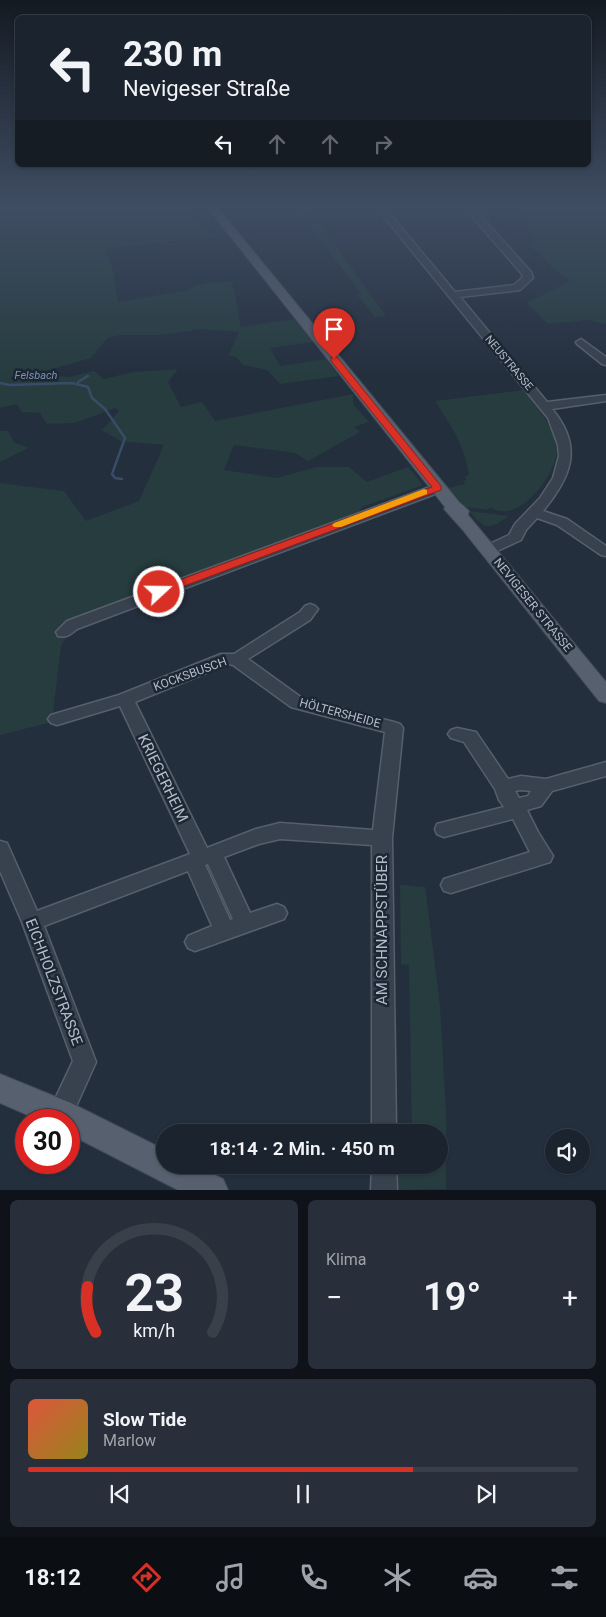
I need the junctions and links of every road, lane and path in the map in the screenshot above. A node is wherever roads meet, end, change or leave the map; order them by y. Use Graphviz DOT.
graph roads {
  1 [pos="257,263"];
  2 [pos="426,263"];
  3 [pos="518,263"];
  4 [pos="453,295"];
  5 [pos="581,342"];
  6 [pos="606,362"];
  7 [pos="606,398"];
  8 [pos="544,406"];
  9 [pos="438,488"];
  10 [pos="537,509"];
  11 [pos="485,546"];
  12 [pos="606,552"];
  13 [pos="310,609"];
  14 [pos="64,632"];
  15 [pos="238,660"];
  16 [pos="606,696"];
  17 [pos="124,699"];
  18 [pos="58,719"];
  19 [pos="394,728"];
  20 [pos="457,734"];
  21 [pos="606,770"];
  22 [pos="546,786"];
  23 [pos="504,787"];
  24 [pos="516,809"];
  25 [pos="444,829"];
  26 [pos="382,838"];
  27 [pos="0,849"];
  28 [pos="203,858"];
  29 [pos="451,885"];
  30 [pos="277,913"];
  31 [pos="32,922"];
  32 [pos="245,924"];
  33 [pos="224,932"];
  34 [pos="195,942"];
  35 [pos="0,1088"];
  36 [pos="48,1109"];
  37 [pos="62,1109"];
  38 [pos="80,1124"];
  39 [pos="384,1124"];
  40 [pos="384,1174"];
  41 [pos="212,1190"];
  42 [pos="384,1190"];
  1 -- 9 [label="main road, NEVIGESER STRASSE"];
  2 -- 4 [label="street, NEUSTRASSE"];
  3 -- 4 [label="street"];
  4 -- 8 [label="street, NEUSTRASSE"];
  5 -- 6 [label="street"];
  7 -- 8 [label="street"];
  8 -- 10 [label="street, NEUSTRASSE"];
  9 -- 11 [label="main road, NEVIGESER STRASSE"];
  9 -- 14 [label="street"];
  10 -- 11 [label="street, NEUSTRASSE"];
  10 -- 12 [label="street"];
  11 -- 16 [label="main road, NEVIGESER STRASSE"];
  13 -- 15 [label="street, KOCKSBUSCH"];
  15 -- 17 [label="street, KOCKSBUSCH"];
  15 -- 19 [label="street, HÖLTERSHEIDE"];
  17 -- 18 [label="street, KOCKSBUSCH"];
  17 -- 28 [label="street, KRIEGERHEIM"];
  19 -- 26 [label="street, AM SCHNAPPSTÜBER"];
  20 -- 23 [label="street"];
  21 -- 22 [label="street"];
  22 -- 23 [label="street"];
  22 -- 24 [label="street"];
  23 -- 24 [label="street"];
  24 -- 25 [label="street"];
  24 -- 29 [label="street"];
  26 -- 28 [label="street"];
  26 -- 39 [label="street, AM SCHNAPPSTÜBER"];
  27 -- 31 [label="street, EICHHOLZSTRASSE"];
  28 -- 31 [label="street"];
  28 -- 32 [label="street, KRIEGERHEIM"];
  28 -- 33 [label="street, KRIEGERHEIM"];
  30 -- 32 [label="street"];
  31 -- 37 [label="street, EICHHOLZSTRASSE"];
  32 -- 33 [label="street"];
  33 -- 34 [label="street"];
  35 -- 36 [label="main road"];
  38 -- 41 [label="main road"];
  40 -- 42 [label="street"];
}
